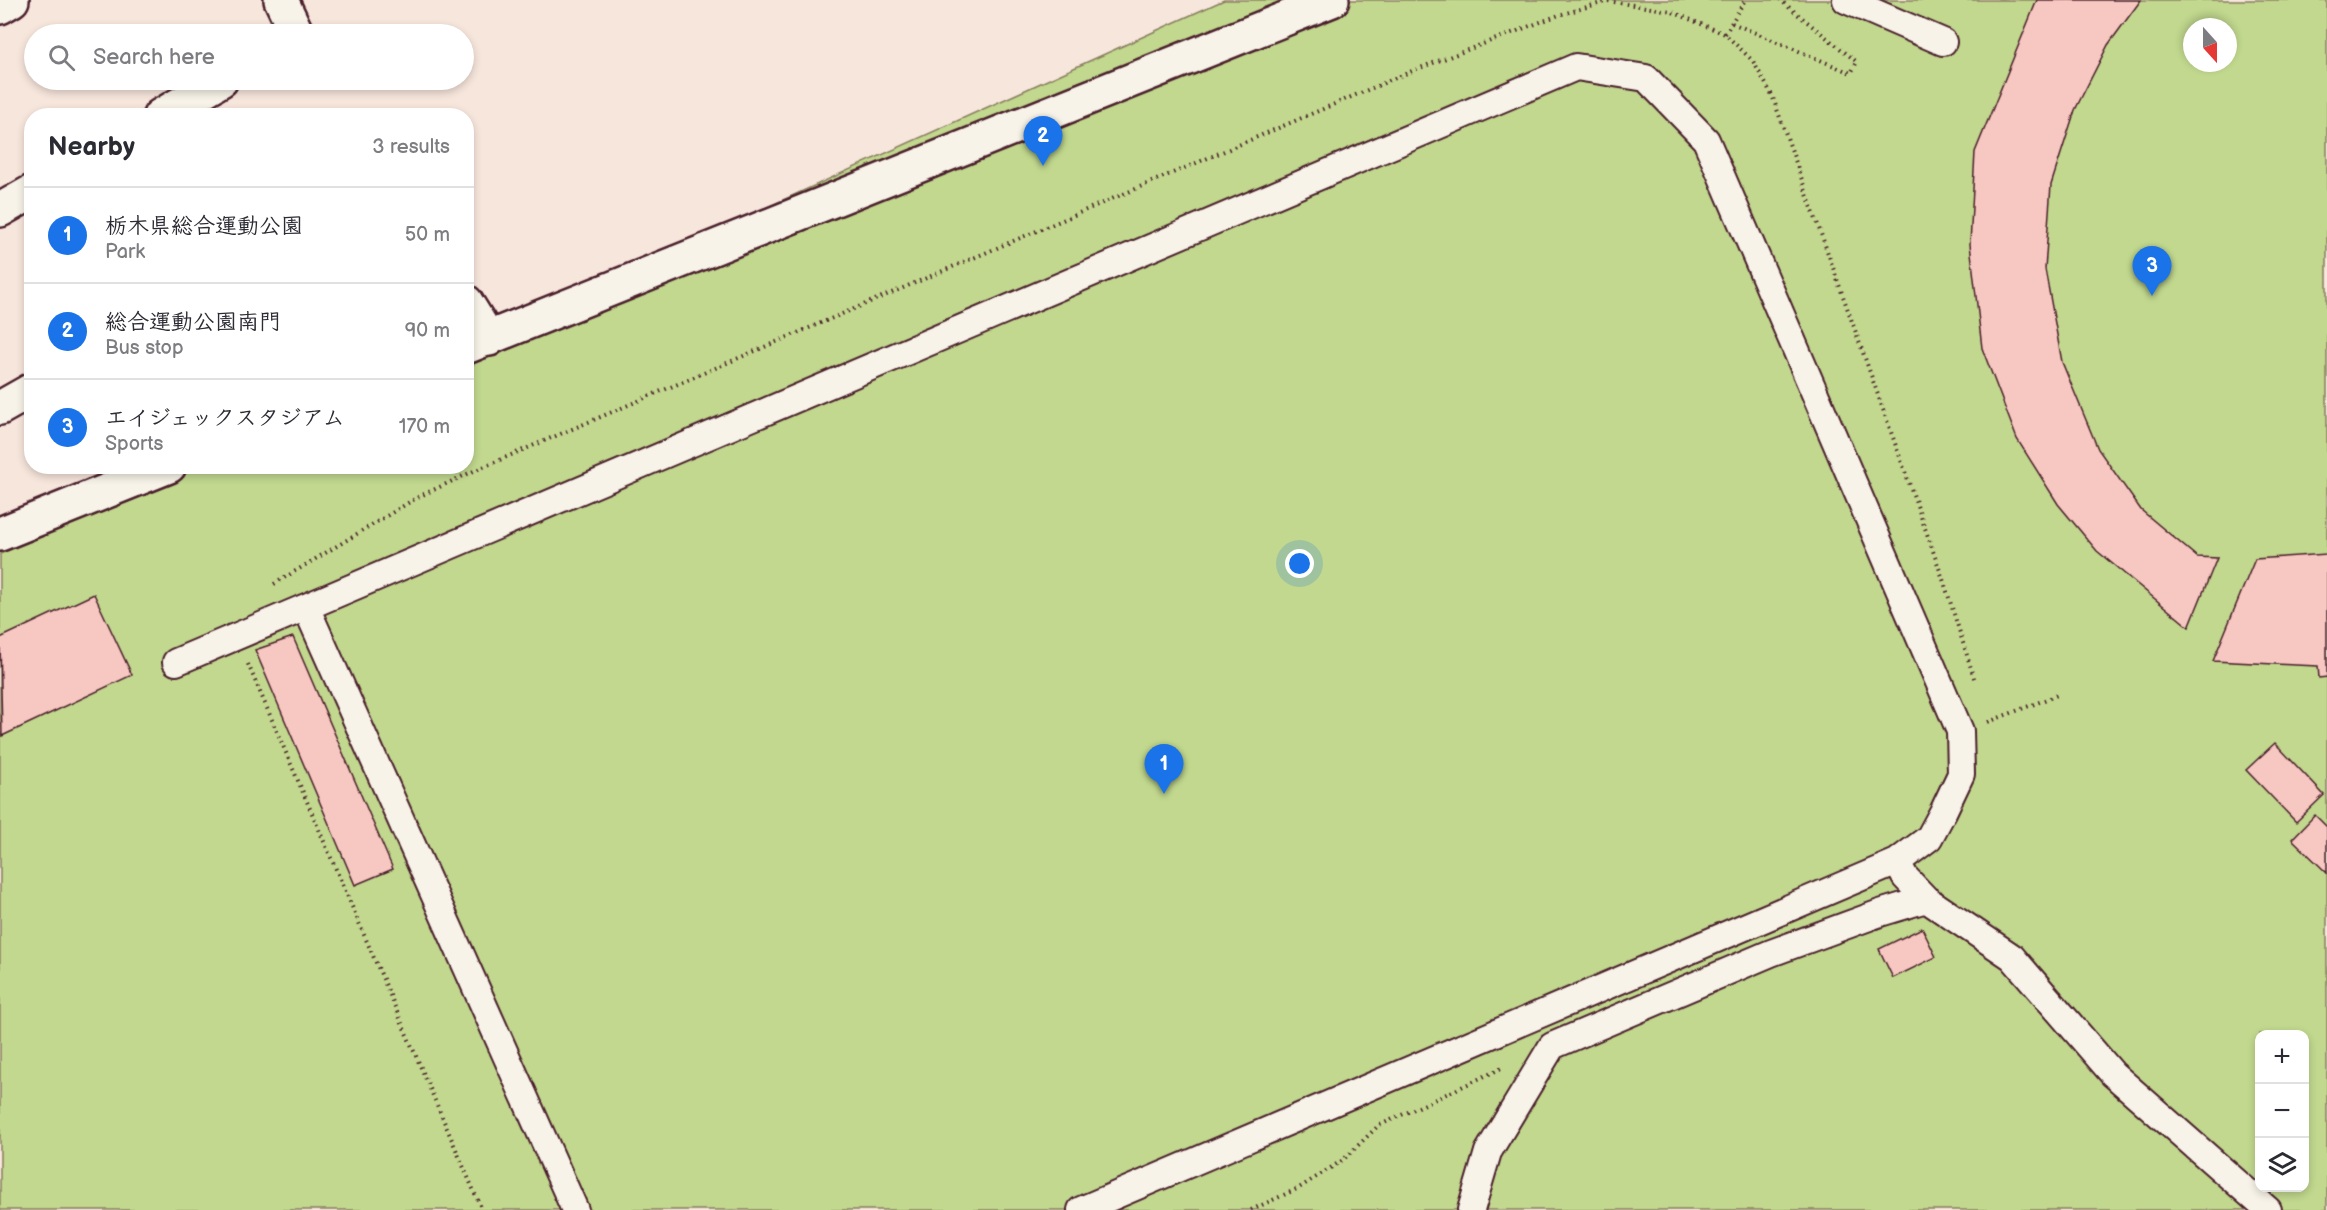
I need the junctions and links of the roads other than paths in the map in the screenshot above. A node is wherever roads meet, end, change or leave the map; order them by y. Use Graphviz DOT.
graph roads {
  1 [pos="12,0"];
  2 [pos="281,0"];
  3 [pos="1332,0"];
  4 [pos="1846,0"];
  5 [pos="0,7"];
  6 [pos="292,24"];
  7 [pos="1943,42"];
  8 [pos="204,90"];
  9 [pos="174,108"];
  10 [pos="24,196"];
  11 [pos="0,210"];
  12 [pos="478,343"];
  13 [pos="24,394"];
  14 [pos="0,408"];
  15 [pos="149,474"];
  16 [pos="0,534"];
  17 [pos="306,607"];
  18 [pos="176,662"];
  19 [pos="1897,862"];
  20 [pos="1926,900"];
  21 [pos="575,1210"];
  22 [pos="1081,1210"];
  23 [pos="1471,1210"];
  24 [pos="2268,1210"];
  1 -- 5 [label="street"];
  2 -- 6 [label="street"];
  3 -- 12 [label="street"];
  4 -- 7 [label="street"];
  8 -- 9 [label="street"];
  10 -- 11 [label="street"];
  13 -- 14 [label="street"];
  15 -- 16 [label="street"];
  17 -- 18 [label="street"];
  17 -- 19 [label="street"];
  17 -- 21 [label="street"];
  19 -- 20 [label="street"];
  19 -- 22 [label="street"];
  20 -- 23 [label="street"];
  20 -- 24 [label="street"];
}
